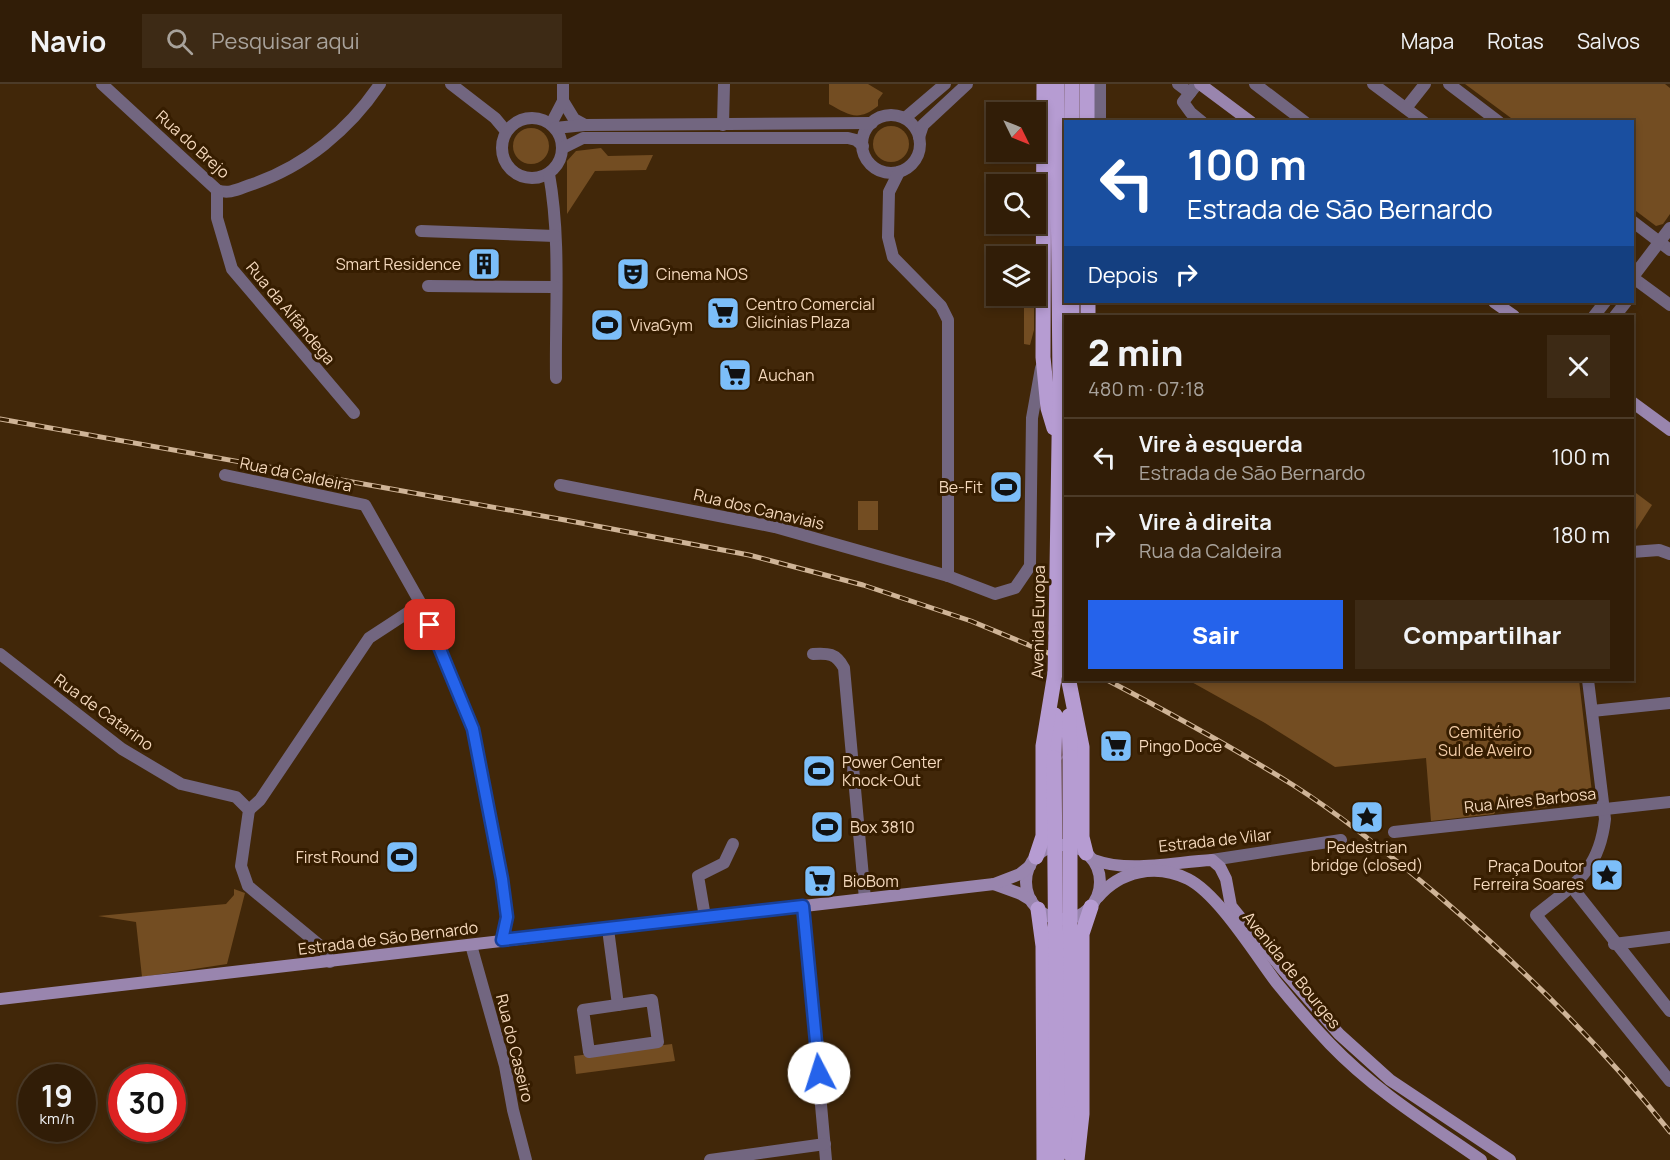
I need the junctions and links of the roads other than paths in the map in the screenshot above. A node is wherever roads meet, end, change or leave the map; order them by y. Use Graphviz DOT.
graph roads {
  1 [pos="102,84"];
  2 [pos="380,84"];
  3 [pos="451,84"];
  4 [pos="563,84"];
  5 [pos="724,84"];
  6 [pos="945,84"];
  7 [pos="967,84"];
  8 [pos="1044,84"];
  9 [pos="1057,84"];
  10 [pos="1071,84"];
  11 [pos="1086,84"];
  12 [pos="1100,84"];
  13 [pos="1178,84"];
  14 [pos="1255,84"];
  15 [pos="1373,84"];
  16 [pos="1425,84"];
  17 [pos="1449,84"];
  18 [pos="1201,87"];
  19 [pos="563,101"];
  20 [pos="1406,108"];
  21 [pos="904,118"];
  22 [pos="1072,120"];
  23 [pos="1087,120"];
  24 [pos="1100,120"];
  25 [pos="1200,120"];
  26 [pos="1248,120"];
  27 [pos="1302,120"];
  28 [pos="1421,120"];
  29 [pos="1496,120"];
  30 [pos="872,123"];
  31 [pos="585,125"];
  32 [pos="723,125"];
  33 [pos="553,126"];
  34 [pos="704,130"];
  35 [pos="506,131"];
  36 [pos="919,137"];
  37 [pos="863,146"];
  38 [pos="563,148"];
  39 [pos="879,170"];
  40 [pos="899,172"];
  41 [pos="549,174"];
  42 [pos="217,190"];
  43 [pos="889,192"];
  44 [pos="1634,223"];
  45 [pos="1670,228"];
  46 [pos="421,231"];
  47 [pos="555,236"];
  48 [pos="1665,246"];
  49 [pos="1634,275"];
  50 [pos="1634,278"];
  51 [pos="428,286"];
  52 [pos="555,287"];
  53 [pos="1495,303"];
  54 [pos="1604,303"];
  55 [pos="1625,303"];
  56 [pos="1670,305"];
  57 [pos="1513,315"];
  58 [pos="1595,315"];
  59 [pos="1616,315"];
  60 [pos="1043,355"];
  61 [pos="556,378"];
  62 [pos="1634,403"];
  63 [pos="354,413"];
  64 [pos="1670,430"];
  65 [pos="1058,444"];
  66 [pos="225,475"];
  67 [pos="560,485"];
  68 [pos="1634,552"];
  69 [pos="1670,554"];
  70 [pos="948,576"];
  71 [pos="421,604"];
  72 [pos="0,654"];
  73 [pos="813,654"];
  74 [pos="1064,678"];
  75 [pos="1065,681"];
  76 [pos="1588,681"];
  77 [pos="1670,703"];
  78 [pos="1592,711"];
  79 [pos="1670,802"];
  80 [pos="1604,808"];
  81 [pos="249,810"];
  82 [pos="1395,832"];
  83 [pos="1341,840"];
  84 [pos="733,844"];
  85 [pos="1090,856"];
  86 [pos="1212,860"];
  87 [pos="1033,862"];
  88 [pos="1226,879"];
  89 [pos="994,884"];
  90 [pos="1571,886"];
  91 [pos="1205,892"];
  92 [pos="865,898"];
  93 [pos="1094,902"];
  94 [pos="1034,905"];
  95 [pos="803,906"];
  96 [pos="705,918"];
  97 [pos="608,929"];
  98 [pos="1670,937"];
  99 [pos="502,940"];
  100 [pos="1614,944"];
  101 [pos="471,945"];
  102 [pos="330,962"];
  103 [pos="0,999"];
  104 [pos="618,1005"];
  105 [pos="1670,1011"];
  106 [pos="1670,1081"];
  107 [pos="1063,1101"];
  108 [pos="825,1144"];
  109 [pos="526,1160"];
  110 [pos="710,1160"];
  111 [pos="826,1160"];
  112 [pos="1044,1160"];
  113 [pos="1057,1160"];
  114 [pos="1070,1160"];
  115 [pos="1077,1160"];
  116 [pos="1481,1160"];
  117 [pos="1510,1160"];
  1 -- 42 [label="street, Rua do Brejo"];
  2 -- 42 [label="street, Rua do Brejo"];
  3 -- 35 [label="street"];
  4 -- 19 [label="street"];
  5 -- 32 [label="street"];
  6 -- 21 [label="street"];
  7 -- 36 [label="street"];
  8 -- 60 [label="main road"];
  9 -- 65 [label="main road, Avenida Europa"];
  10 -- 22 [label="main road"];
  11 -- 23 [label="main road"];
  12 -- 24 [label="street"];
  13 -- 18 [label="street"];
  14 -- 27 [label="street"];
  15 -- 20 [label="street"];
  16 -- 20 [label="street"];
  17 -- 29 [label="street"];
  18 -- 25 [label="street"];
  18 -- 26 [label="main road"];
  19 -- 31 [label="street"];
  19 -- 33 [label="street"];
  20 -- 28 [label="street"];
  21 -- 30 [label="street"];
  21 -- 36 [label="street"];
  30 -- 32 [label="street"];
  30 -- 37 [label="street"];
  31 -- 33 [label="street"];
  31 -- 34 [label="street"];
  32 -- 34 [label="street"];
  33 -- 35 [label="street"];
  33 -- 38 [label="street"];
  34 -- 37 [label="street"];
  34 -- 38 [label="street"];
  35 -- 41 [label="street"];
  36 -- 40 [label="street"];
  37 -- 39 [label="street"];
  38 -- 41 [label="street"];
  39 -- 40 [label="street"];
  39 -- 43 [label="street"];
  40 -- 43 [label="street"];
  41 -- 47 [label="street"];
  42 -- 63 [label="street, Rua da Alfândega"];
  43 -- 70 [label="street"];
  44 -- 48 [label="street"];
  45 -- 48 [label="street"];
  46 -- 47 [label="street"];
  47 -- 52 [label="street"];
  48 -- 49 [label="street"];
  50 -- 56 [label="street"];
  51 -- 52 [label="street"];
  52 -- 61 [label="street"];
  53 -- 57 [label="main road"];
  54 -- 58 [label="street"];
  55 -- 59 [label="street"];
  60 -- 65 [label="main road"];
  60 -- 70 [label="street, Rua dos Canaviais"];
  62 -- 64 [label="main road"];
  65 -- 74 [label="main road, Avenida Europa, bridge"];
  66 -- 71 [label="street, Rua da Caldeira"];
  67 -- 70 [label="street, Rua dos Canaviais"];
  68 -- 69 [label="street"];
  71 -- 81 [label="street"];
  71 -- 99 [label="street, Rua da Caldeira"];
  72 -- 81 [label="street, Rua de Catarino"];
  73 -- 92 [label="street"];
  74 -- 87 [label="main road"];
  74 -- 107 [label="main road, Avenida Europa, bridge"];
  75 -- 85 [label="main road"];
  76 -- 78 [label="street"];
  77 -- 78 [label="street"];
  78 -- 80 [label="street"];
  79 -- 80 [label="street, Rua Aires Barbosa"];
  80 -- 82 [label="street, Rua Aires Barbosa"];
  80 -- 90 [label="street"];
  81 -- 102 [label="street"];
  83 -- 86 [label="street, Estrada de Vilar"];
  84 -- 96 [label="street"];
  85 -- 86 [label="main road, Estrada de Vilar"];
  85 -- 87 [label="main road, Estrada de São Bernardo"];
  85 -- 93 [label="main road"];
  86 -- 88 [label="main road, Avenida de Bourges"];
  87 -- 89 [label="main road, Estrada de São Bernardo"];
  87 -- 94 [label="main road"];
  88 -- 91 [label="main road"];
  88 -- 117 [label="main road, Avenida de Bourges"];
  89 -- 92 [label="main road, Estrada de São Bernardo"];
  89 -- 94 [label="main road, Estrada de São Bernardo"];
  90 -- 100 [label="street"];
  90 -- 106 [label="street"];
  91 -- 93 [label="main road, Avenida de Bourges"];
  91 -- 116 [label="main road, Avenida de Bourges"];
  92 -- 95 [label="main road, Estrada de São Bernardo"];
  93 -- 94 [label="main road, Estrada de São Bernardo"];
  93 -- 115 [label="main road"];
  94 -- 112 [label="main road"];
  95 -- 96 [label="main road, Estrada de São Bernardo"];
  95 -- 108 [label="street"];
  96 -- 97 [label="main road, Estrada de São Bernardo"];
  97 -- 99 [label="main road, Estrada de São Bernardo"];
  97 -- 104 [label="street"];
  98 -- 100 [label="street"];
  99 -- 101 [label="main road, Estrada de São Bernardo"];
  100 -- 105 [label="street"];
  101 -- 102 [label="main road, Estrada de São Bernardo"];
  101 -- 109 [label="street, Rua do Caseiro"];
  102 -- 103 [label="main road, Estrada de São Bernardo"];
  104 -- 104 [label="street"];
  107 -- 113 [label="main road, Avenida Europa"];
  107 -- 114 [label="main road, Avenida Europa"];
  108 -- 110 [label="street"];
  108 -- 111 [label="street"];
}
